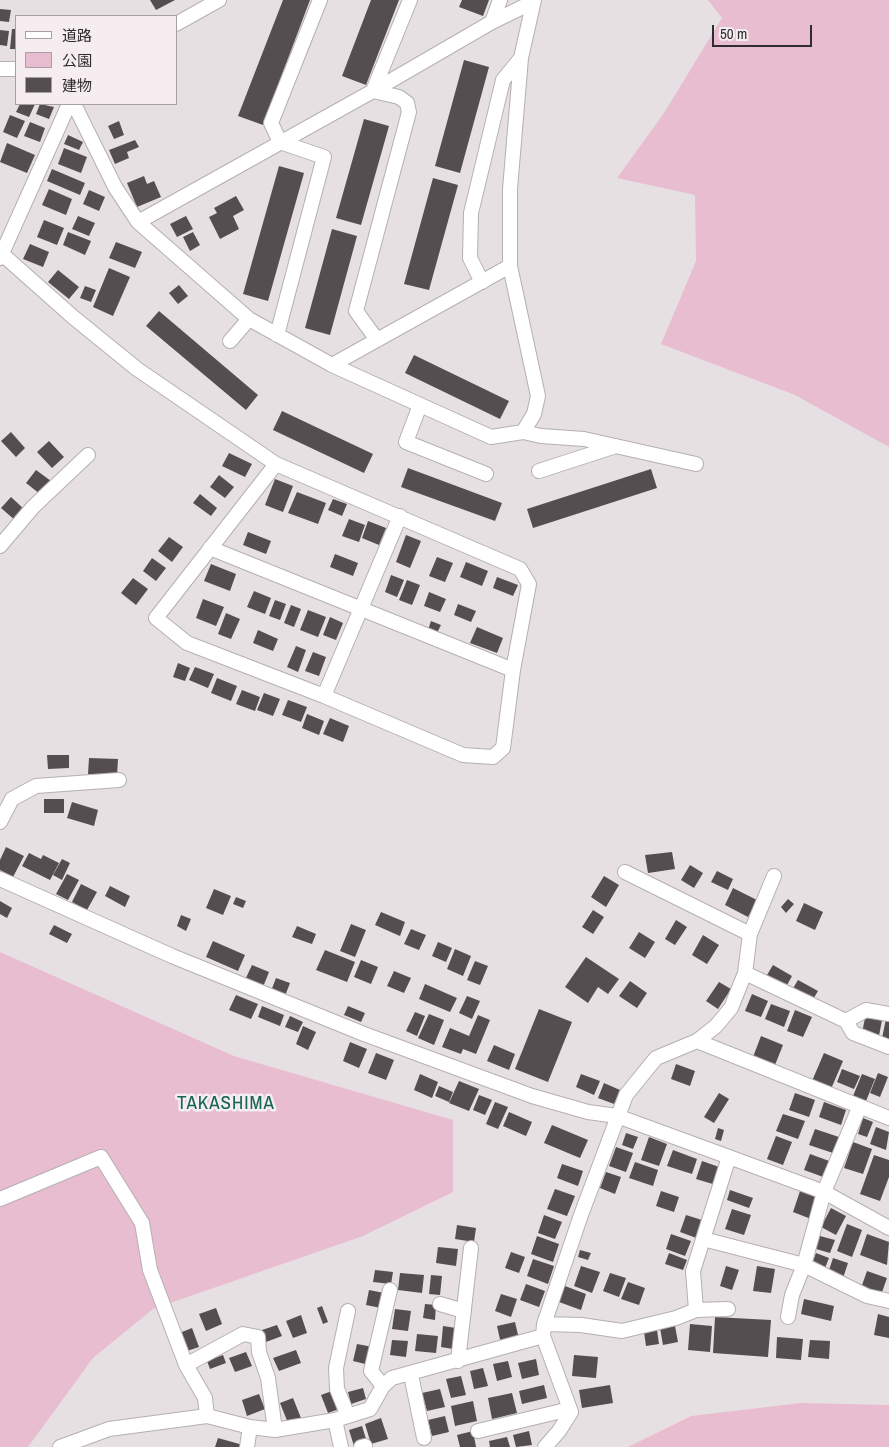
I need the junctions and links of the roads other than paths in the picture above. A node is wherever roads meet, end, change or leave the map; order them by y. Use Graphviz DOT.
graph roads {
  1 [pos="320,0"];
  2 [pos="410,0"];
  3 [pos="500,0"];
  4 [pos="533,1"];
  5 [pos="210,2"];
  6 [pos="492,22"];
  7 [pos="178,23"];
  8 [pos="521,58"];
  9 [pos="15,69"];
  10 [pos="0,70"];
  11 [pos="374,91"];
  12 [pos="69,105"];
  13 [pos="74,105"];
  14 [pos="280,142"];
  15 [pos="138,222"];
  16 [pos="1,256"];
  17 [pos="510,266"];
  18 [pos="482,282"];
  19 [pos="249,319"];
  20 [pos="278,335"];
  21 [pos="377,340"];
  22 [pos="230,341"];
  23 [pos="332,365"];
  24 [pos="420,405"];
  25 [pos="523,432"];
  26 [pos="617,446"];
  27 [pos="88,455"];
  28 [pos="276,464"];
  29 [pos="696,464"];
  30 [pos="539,471"];
  31 [pos="486,474"];
  32 [pos="400,516"];
  33 [pos="0,546"];
  34 [pos="210,548"];
  35 [pos="360,608"];
  36 [pos="513,670"];
  37 [pos="324,696"];
  38 [pos="120,780"];
  39 [pos="0,822"];
  40 [pos="625,872"];
  41 [pos="774,876"];
  42 [pos="0,879"];
  43 [pos="750,934"];
  44 [pos="745,973"];
  45 [pos="889,1014"];
  46 [pos="846,1021"];
  47 [pos="697,1041"];
  48 [pos="889,1047"];
  49 [pos="859,1108"];
  50 [pos="618,1116"];
  51 [pos="889,1118"];
  52 [pos="729,1157"];
  53 [pos="824,1192"];
  54 [pos="0,1199"];
  55 [pos="889,1228"];
  56 [pos="703,1239"];
  57 [pos="471,1248"];
  58 [pos="804,1265"];
  59 [pos="390,1290"];
  60 [pos="889,1301"];
  61 [pos="440,1304"];
  62 [pos="728,1309"];
  63 [pos="348,1310"];
  64 [pos="696,1310"];
  65 [pos="464,1312"];
  66 [pos="788,1317"];
  67 [pos="544,1330"];
  68 [pos="458,1361"];
  69 [pos="186,1365"];
  70 [pos="411,1375"];
  71 [pos="383,1386"];
  72 [pos="570,1409"];
  73 [pos="207,1416"];
  74 [pos="341,1418"];
  75 [pos="250,1427"];
  76 [pos="275,1430"];
  77 [pos="478,1431"];
  78 [pos="424,1438"];
  79 [pos="60,1447"];
  80 [pos="247,1447"];
  81 [pos="341,1447"];
  82 [pos="545,1447"];
  1 -- 14 [label="street"];
  2 -- 11 [label="street"];
  3 -- 6 [label="street"];
  4 -- 6 [label="street"];
  4 -- 8 [label="street"];
  5 -- 7 [label="street"];
  6 -- 11 [label="street"];
  8 -- 17 [label="street"];
  8 -- 18 [label="street"];
  9 -- 10 [label="street"];
  11 -- 14 [label="street"];
  11 -- 21 [label="street"];
  12 -- 16 [label="street"];
  13 -- 15 [label="street"];
  14 -- 15 [label="street"];
  14 -- 20 [label="street"];
  15 -- 19 [label="street"];
  16 -- 28 [label="street"];
  17 -- 18 [label="street"];
  17 -- 25 [label="street"];
  18 -- 21 [label="street"];
  19 -- 20 [label="street"];
  19 -- 22 [label="street"];
  20 -- 23 [label="street"];
  21 -- 23 [label="street"];
  23 -- 24 [label="street"];
  24 -- 25 [label="street"];
  24 -- 31 [label="street"];
  25 -- 26 [label="street"];
  26 -- 29 [label="street"];
  26 -- 30 [label="street"];
  27 -- 33 [label="street"];
  28 -- 32 [label="street"];
  28 -- 34 [label="street"];
  32 -- 35 [label="street"];
  32 -- 36 [label="street"];
  34 -- 35 [label="street"];
  34 -- 37 [label="street"];
  35 -- 36 [label="street"];
  35 -- 37 [label="street"];
  36 -- 37 [label="street"];
  38 -- 39 [label="street"];
  40 -- 43 [label="street"];
  41 -- 43 [label="street"];
  42 -- 50 [label="street"];
  43 -- 44 [label="street"];
  44 -- 46 [label="street"];
  44 -- 47 [label="street"];
  45 -- 46 [label="street"];
  46 -- 48 [label="street"];
  47 -- 49 [label="street"];
  47 -- 50 [label="street"];
  49 -- 51 [label="street"];
  49 -- 53 [label="street"];
  50 -- 52 [label="street"];
  50 -- 67 [label="street"];
  52 -- 53 [label="street"];
  52 -- 56 [label="street"];
  53 -- 55 [label="street"];
  53 -- 58 [label="street"];
  54 -- 69 [label="street"];
  56 -- 58 [label="street"];
  56 -- 64 [label="street"];
  57 -- 65 [label="street"];
  58 -- 60 [label="street"];
  58 -- 66 [label="street"];
  59 -- 71 [label="street"];
  61 -- 65 [label="street"];
  62 -- 64 [label="street"];
  63 -- 74 [label="street"];
  64 -- 67 [label="street"];
  65 -- 68 [label="street"];
  67 -- 68 [label="street"];
  67 -- 72 [label="street"];
  68 -- 70 [label="street"];
  69 -- 73 [label="street"];
  69 -- 76 [label="street"];
  70 -- 71 [label="street"];
  70 -- 78 [label="street"];
  71 -- 74 [label="street"];
  72 -- 77 [label="street"];
  72 -- 82 [label="street"];
  73 -- 75 [label="street"];
  73 -- 79 [label="street"];
  74 -- 76 [label="street"];
  74 -- 81 [label="street"];
  75 -- 76 [label="street"];
  75 -- 80 [label="street"];
}
